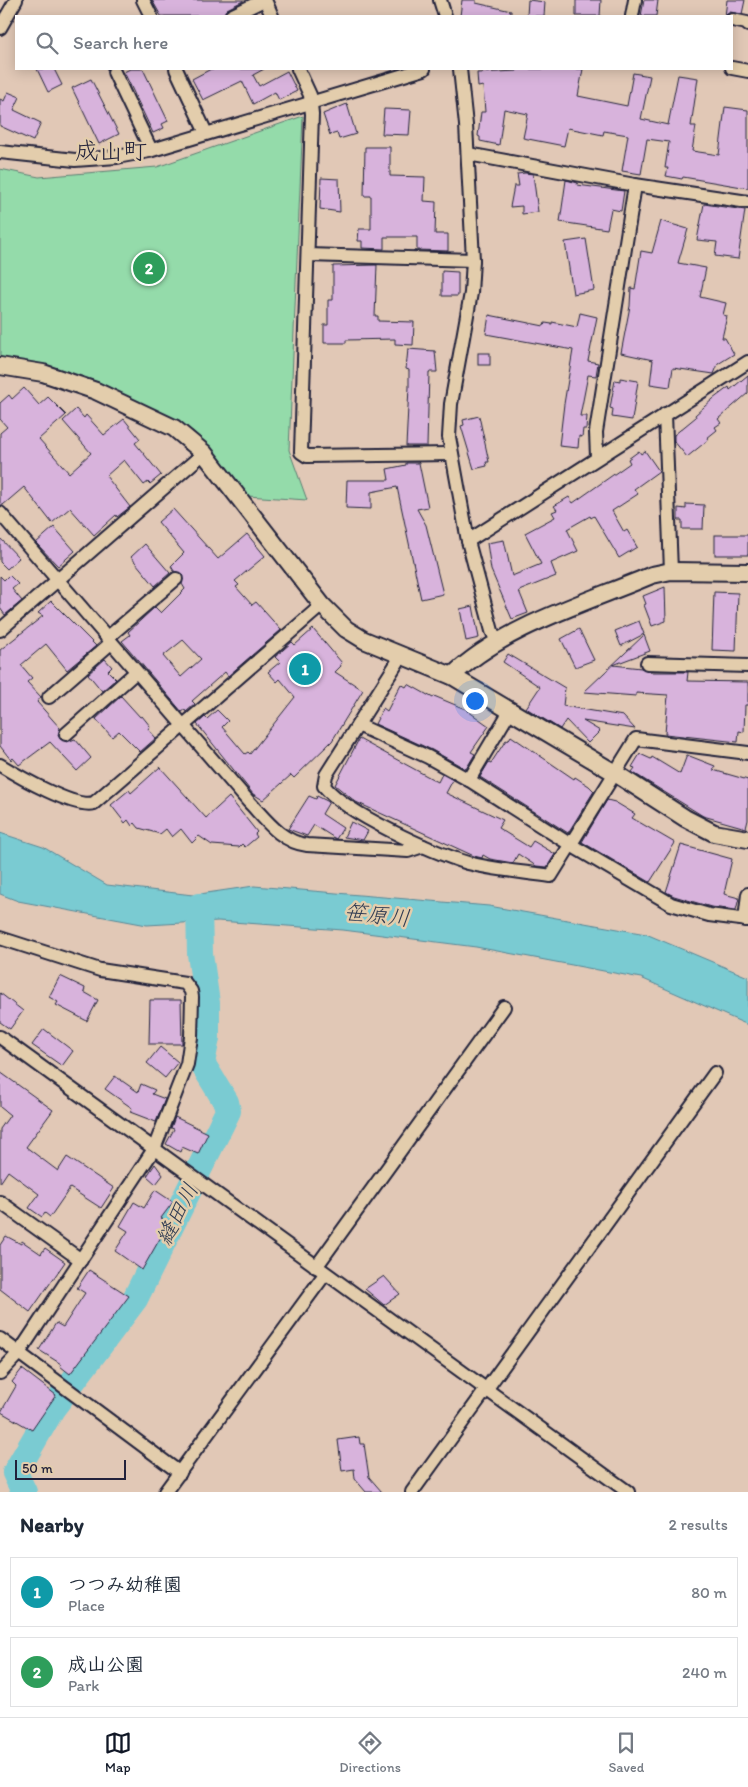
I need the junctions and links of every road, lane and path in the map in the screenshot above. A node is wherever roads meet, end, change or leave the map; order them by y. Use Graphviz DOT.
graph roads {
  1 [pos="16,0"];
  2 [pos="143,0"];
  3 [pos="264,0"];
  4 [pos="440,0"];
  5 [pos="635,0"];
  6 [pos="150,15"];
  7 [pos="234,15"];
  8 [pos="272,15"];
  9 [pos="445,15"];
  10 [pos="632,15"];
  11 [pos="733,20"];
  12 [pos="748,25"];
  13 [pos="0,28"];
  14 [pos="733,68"];
  15 [pos="176,70"];
  16 [pos="298,70"];
  17 [pos="421,70"];
  18 [pos="460,70"];
  19 [pos="748,70"];
  20 [pos="114,72"];
  21 [pos="312,104"];
  22 [pos="206,133"];
  23 [pos="151,150"];
  24 [pos="0,152"];
  25 [pos="468,154"];
  26 [pos="635,184"];
  27 [pos="748,202"];
  28 [pos="308,255"];
  29 [pos="473,260"];
  30 [pos="748,362"];
  31 [pos="0,366"];
  32 [pos="665,414"];
  33 [pos="204,453"];
  34 [pos="451,454"];
  35 [pos="597,457"];
  36 [pos="0,513"];
  37 [pos="468,541"];
  38 [pos="670,571"];
  39 [pos="748,572"];
  40 [pos="58,579"];
  41 [pos="176,579"];
  42 [pos="322,605"];
  43 [pos="0,630"];
  44 [pos="109,640"];
  45 [pos="498,642"];
  46 [pos="402,656"];
  47 [pos="647,662"];
  48 [pos="748,666"];
  49 [pos="136,672"];
  50 [pos="452,676"];
  51 [pos="49,697"];
  52 [pos="510,711"];
  53 [pos="358,725"];
  54 [pos="184,726"];
  55 [pos="66,734"];
  56 [pos="748,753"];
  57 [pos="0,765"];
  58 [pos="615,773"];
  59 [pos="469,780"];
  60 [pos="748,839"];
  61 [pos="570,845"];
  62 [pos="424,846"];
  63 [pos="748,894"];
  64 [pos="746,920"];
  65 [pos="0,938"];
  66 [pos="504,1006"];
  67 [pos="0,1037"];
  68 [pos="715,1073"];
  69 [pos="154,1149"];
  70 [pos="0,1202"];
  71 [pos="81,1260"];
  72 [pos="320,1271"];
  73 [pos="0,1339"];
  74 [pos="19,1352"];
  75 [pos="0,1374"];
  76 [pos="487,1390"];
  77 [pos="180,1473"];
  78 [pos="165,1492"];
  79 [pos="412,1492"];
  80 [pos="628,1492"];
  1 -- 13 [label="street"];
  2 -- 6 [label="street"];
  3 -- 7 [label="street"];
  3 -- 8 [label="street"];
  4 -- 9 [label="street"];
  5 -- 10 [label="street"];
  11 -- 12 [label="street"];
  14 -- 19 [label="street"];
  15 -- 22 [label="street"];
  16 -- 21 [label="street"];
  17 -- 21 [label="street"];
  18 -- 25 [label="street"];
  20 -- 23 [label="street"];
  21 -- 22 [label="street"];
  21 -- 28 [label="street"];
  22 -- 23 [label="street"];
  23 -- 24 [label="street"];
  25 -- 26 [label="street"];
  25 -- 29 [label="street"];
  26 -- 27 [label="street"];
  26 -- 35 [label="street"];
  28 -- 29 [label="street"];
  28 -- 34 [label="street"];
  29 -- 34 [label="street"];
  30 -- 32 [label="street"];
  31 -- 33 [label="street"];
  32 -- 35 [label="street"];
  32 -- 38 [label="street"];
  33 -- 40 [label="street"];
  33 -- 42 [label="street"];
  34 -- 37 [label="street"];
  35 -- 37 [label="street"];
  36 -- 40 [label="street"];
  37 -- 45 [label="street"];
  38 -- 39 [label="street"];
  38 -- 45 [label="street"];
  40 -- 43 [label="street"];
  40 -- 44 [label="street"];
  41 -- 44 [label="street"];
  42 -- 46 [label="street"];
  42 -- 54 [label="street"];
  44 -- 49 [label="street"];
  44 -- 51 [label="street"];
  45 -- 50 [label="street"];
  46 -- 50 [label="street"];
  46 -- 53 [label="street"];
  47 -- 48 [label="street"];
  49 -- 54 [label="street"];
  49 -- 55 [label="street"];
  50 -- 52 [label="street"];
  52 -- 58 [label="street"];
  52 -- 59 [label="street"];
  53 -- 59 [label="street"];
  53 -- 62 [label="street"];
  54 -- 57 [label="street"];
  54 -- 62 [label="street"];
  56 -- 58 [label="street"];
  58 -- 60 [label="street"];
  58 -- 61 [label="street"];
  59 -- 61 [label="street"];
  61 -- 62 [label="street"];
  61 -- 64 [label="street"];
  63 -- 64 [label="street"];
  65 -- 69 [label="street"];
  66 -- 72 [label="street"];
  67 -- 69 [label="street"];
  68 -- 76 [label="street"];
  69 -- 71 [label="street"];
  69 -- 72 [label="street"];
  70 -- 71 [label="street"];
  71 -- 74 [label="street"];
  72 -- 76 [label="street"];
  72 -- 77 [label="street"];
  73 -- 74 [label="street"];
  74 -- 75 [label="street"];
  74 -- 77 [label="street"];
  76 -- 79 [label="street"];
  76 -- 80 [label="street"];
  77 -- 78 [label="street"];
}
